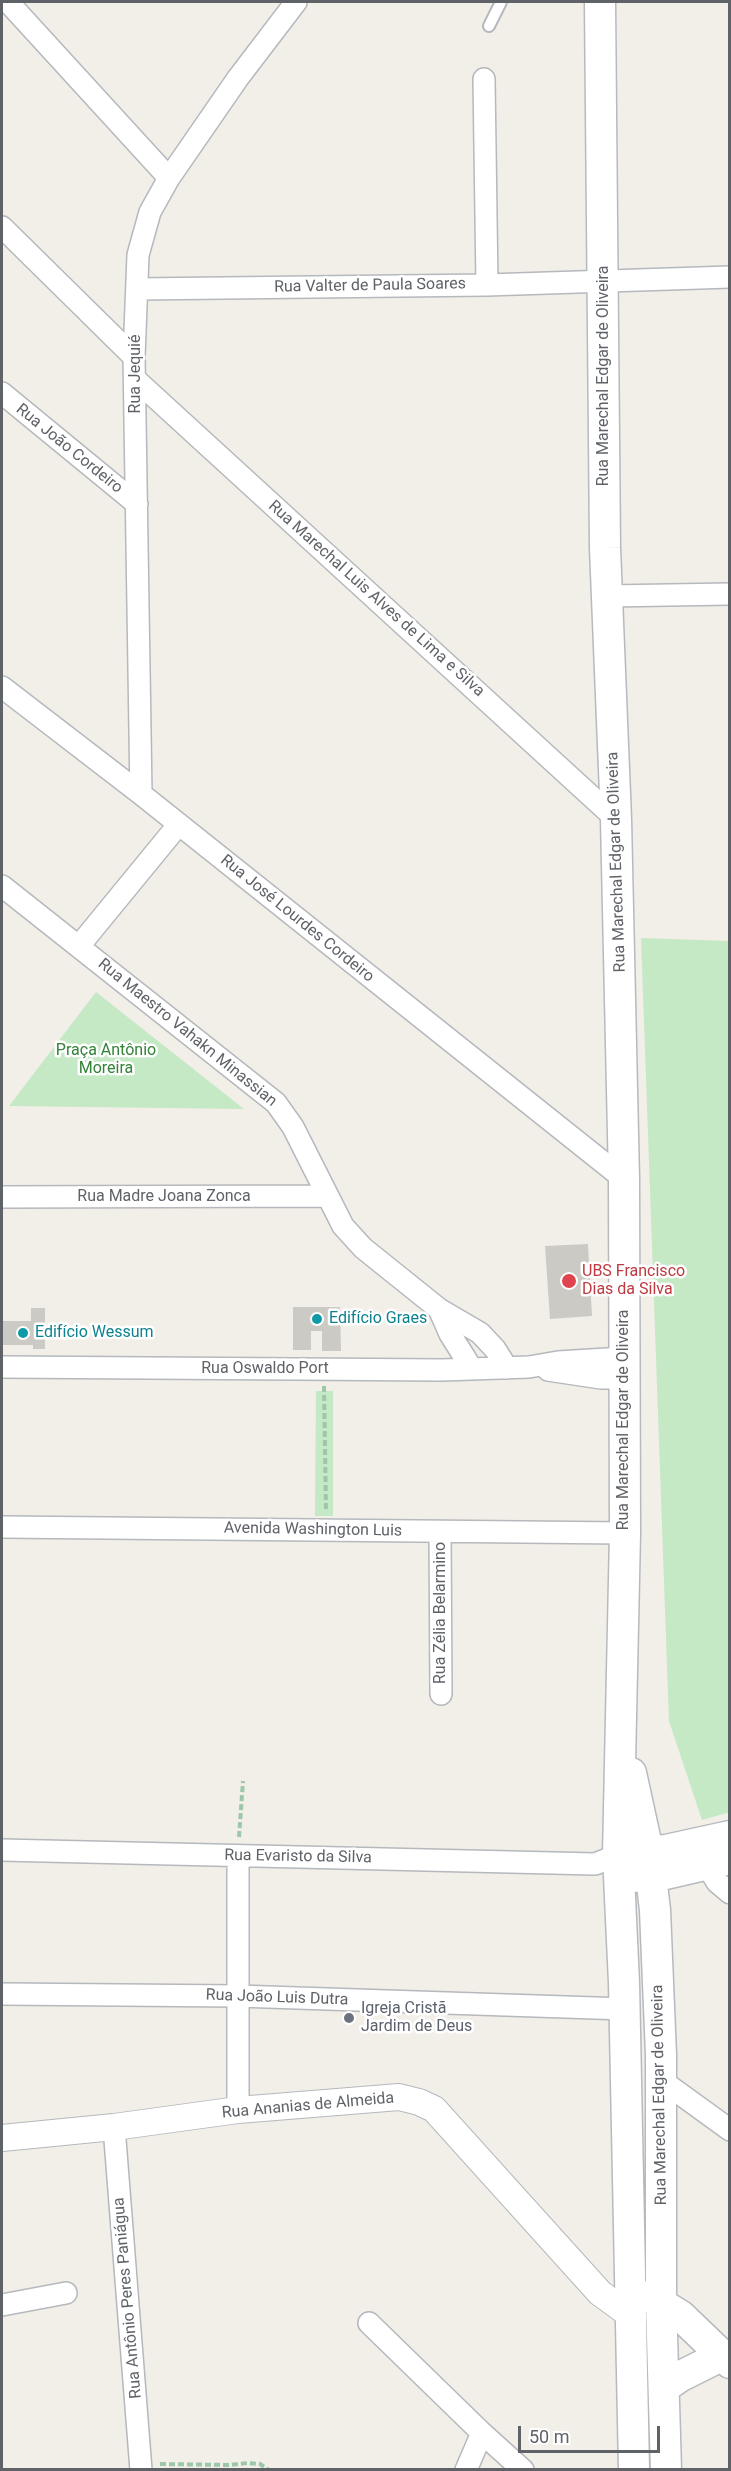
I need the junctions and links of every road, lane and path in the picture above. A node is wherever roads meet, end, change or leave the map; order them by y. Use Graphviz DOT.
graph roads {
  1 [pos="8,2"];
  2 [pos="296,2"];
  3 [pos="501,2"];
  4 [pos="600,2"];
  5 [pos="489,26"];
  6 [pos="484,79"];
  7 [pos="169,178"];
  8 [pos="2,227"];
  9 [pos="729,277"];
  10 [pos="603,281"];
  11 [pos="487,285"];
  12 [pos="137,288"];
  13 [pos="134,357"];
  14 [pos="135,379"];
  15 [pos="2,393"];
  16 [pos="137,504"];
  17 [pos="729,594"];
  18 [pos="608,596"];
  19 [pos="2,687"];
  20 [pos="141,794"];
  21 [pos="616,819"];
  22 [pos="179,824"];
  23 [pos="2,886"];
  24 [pos="79,946"];
  25 [pos="623,1146"];
  26 [pos="591,1153"];
  27 [pos="624,1179"];
  28 [pos="326,1196"];
  29 [pos="2,1197"];
  30 [pos="439,1310"];
  31 [pos="2,1367"];
  32 [pos="507,1368"];
  33 [pos="624,1368"];
  34 [pos="472,1369"];
  35 [pos="324,1370"];
  36 [pos="2,1527"];
  37 [pos="327,1529"];
  38 [pos="441,1532"];
  39 [pos="625,1533"];
  40 [pos="441,1694"];
  41 [pos="621,1723"];
  42 [pos="243,1781"];
  43 [pos="729,1836"];
  44 [pos="2,1850"];
  45 [pos="238,1856"];
  46 [pos="718,1862"];
  47 [pos="649,1864"];
  48 [pos="611,1866"];
  49 [pos="729,1893"];
  50 [pos="2,1994"];
  51 [pos="238,1996"];
  52 [pos="625,2009"];
  53 [pos="661,2080"];
  54 [pos="238,2110"];
  55 [pos="114,2127"];
  56 [pos="729,2130"];
  57 [pos="2,2138"];
  58 [pos="66,2293"];
  59 [pos="661,2302"];
  60 [pos="632,2303"];
  61 [pos="2,2304"];
  62 [pos="369,2323"];
  63 [pos="663,2332"];
  64 [pos="724,2363"];
  65 [pos="664,2387"];
  66 [pos="482,2433"];
  67 [pos="141,2467"];
  68 [pos="269,2469"];
  69 [pos="466,2469"];
  70 [pos="523,2469"];
  71 [pos="634,2469"];
  72 [pos="666,2469"];
  1 -- 7 [label="street"];
  2 -- 7 [label="street, Rua Jequié"];
  3 -- 5 [label="lane"];
  4 -- 10 [label="main road, Rua Marechal Edgar de Oliveira"];
  6 -- 11 [label="street"];
  7 -- 12 [label="street, Rua Jequié"];
  8 -- 13 [label="street"];
  9 -- 10 [label="street, Rua Valter de Paula Soares"];
  10 -- 11 [label="street, Rua Valter de Paula Soares"];
  10 -- 18 [label="main road, Rua Marechal Edgar de Oliveira"];
  11 -- 12 [label="street, Rua Valter de Paula Soares"];
  12 -- 13 [label="street, Rua Jequié"];
  13 -- 14 [label="street, Rua Jequié"];
  14 -- 16 [label="street, Rua Jequié"];
  14 -- 21 [label="street, Rua Marechal Luis Alves de Lima e Silva"];
  15 -- 16 [label="street, Rua João Cordeiro"];
  16 -- 20 [label="street, Rua Jequié"];
  17 -- 18 [label="street"];
  18 -- 21 [label="main road, Rua Marechal Edgar de Oliveira"];
  19 -- 20 [label="street, Rua José Lourdes Cordeiro"];
  20 -- 22 [label="street, Rua José Lourdes Cordeiro"];
  21 -- 25 [label="main road, Rua Marechal Edgar de Oliveira"];
  22 -- 24 [label="street"];
  22 -- 26 [label="street, Rua José Lourdes Cordeiro"];
  23 -- 24 [label="street, Rua Maestro Vahakn Minassian"];
  24 -- 28 [label="street, Rua Maestro Vahakn Minassian"];
  25 -- 26 [label="street"];
  25 -- 27 [label="main road, Rua Marechal Edgar de Oliveira"];
  26 -- 27 [label="street, Rua José Lourdes Cordeiro"];
  27 -- 33 [label="main road, Rua Marechal Edgar de Oliveira"];
  28 -- 29 [label="street, Rua Madre Joana Zonca"];
  28 -- 30 [label="street, Rua Maestro Vahakn Minassian"];
  30 -- 32 [label="street, Rua Maestro Vahakn Minassian"];
  30 -- 34 [label="street, Rua Maestro Vahakn Minassian"];
  31 -- 35 [label="street, Rua Oswaldo Port"];
  32 -- 33 [label="street, Rua Oswaldo Port"];
  32 -- 34 [label="street, Rua Oswaldo Port"];
  33 -- 39 [label="main road, Rua Marechal Edgar de Oliveira"];
  34 -- 35 [label="street, Rua Oswaldo Port"];
  35 -- 37 [label="path"];
  36 -- 37 [label="street, Avenida Washington Luis"];
  37 -- 38 [label="street, Avenida Washington Luis"];
  38 -- 39 [label="street, Avenida Washington Luis"];
  38 -- 40 [label="street, Rua Zélia Belarmino"];
  39 -- 41 [label="main road, Rua Marechal Edgar de Oliveira"];
  41 -- 47 [label="main road, Rua Marechal Edgar de Oliveira"];
  41 -- 48 [label="main road, Rua Marechal Edgar de Oliveira"];
  42 -- 45 [label="path"];
  43 -- 47 [label="main road"];
  44 -- 45 [label="street, Rua Evaristo da Silva"];
  45 -- 48 [label="street, Rua Evaristo da Silva"];
  45 -- 51 [label="street"];
  46 -- 47 [label="main road"];
  46 -- 49 [label="street"];
  47 -- 48 [label="main road"];
  47 -- 53 [label="main road, Rua Marechal Edgar de Oliveira"];
  48 -- 52 [label="main road, Rua Marechal Edgar de Oliveira"];
  50 -- 51 [label="street, Rua João Luis Dutra"];
  51 -- 52 [label="street, Rua João Luis Dutra"];
  51 -- 54 [label="street"];
  52 -- 60 [label="main road, Rua Marechal Edgar de Oliveira"];
  53 -- 56 [label="street"];
  53 -- 59 [label="main road, Rua Marechal Edgar de Oliveira"];
  54 -- 55 [label="street, Rua Ananias de Almeida"];
  54 -- 60 [label="street, Rua Ananias de Almeida"];
  55 -- 57 [label="street, Rua Ananias de Almeida"];
  55 -- 67 [label="street, Rua Antônio Peres Paniágua"];
  58 -- 61 [label="street"];
  59 -- 60 [label="main road"];
  59 -- 63 [label="main road, Rua Marechal Edgar de Oliveira"];
  59 -- 64 [label="main road"];
  60 -- 63 [label="main road"];
  60 -- 71 [label="main road, Rua Marechal Edgar de Oliveira"];
  62 -- 66 [label="street"];
  63 -- 64 [label="main road"];
  63 -- 65 [label="main road, Rua Marechal Edgar de Oliveira"];
  64 -- 65 [label="main road"];
  65 -- 72 [label="main road, Rua Marechal Edgar de Oliveira"];
  66 -- 69 [label="street"];
  66 -- 70 [label="street"];
  67 -- 68 [label="path"];
}
